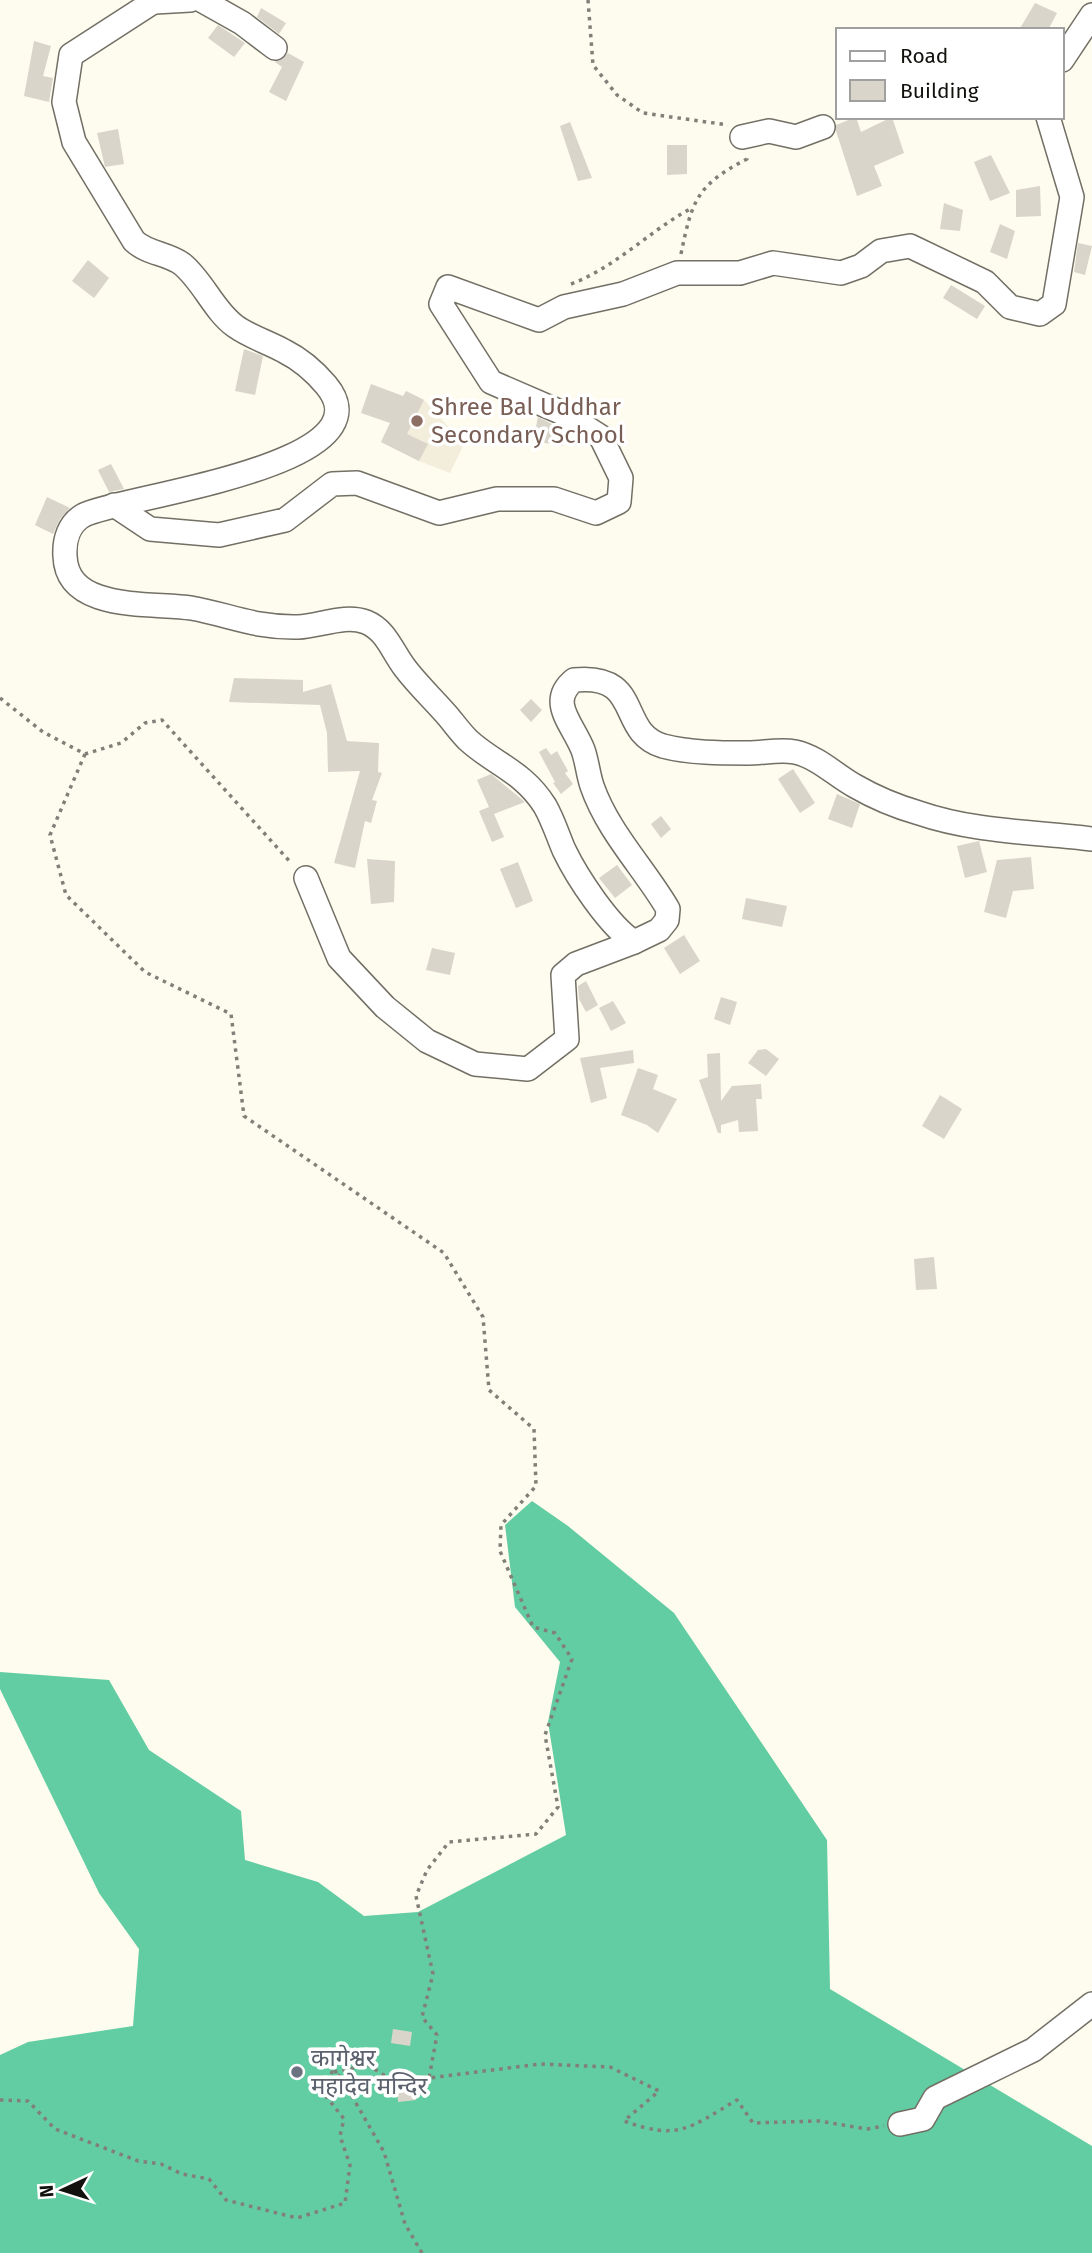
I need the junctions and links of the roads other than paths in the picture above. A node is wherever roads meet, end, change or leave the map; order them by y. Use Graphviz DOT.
graph roads {
  1 [pos="190,0"];
  2 [pos="201,0"];
  3 [pos="155,1"];
  4 [pos="1092,15"];
  5 [pos="275,48"];
  6 [pos="1064,57"];
  7 [pos="1049,119"];
  8 [pos="823,127"];
  9 [pos="742,137"];
  10 [pos="114,505"];
  11 [pos="1092,839"];
  12 [pos="306,878"];
  13 [pos="634,942"];
  14 [pos="1092,2004"];
  15 [pos="900,2124"];
  1 -- 3 [label="street"];
  2 -- 5 [label="street"];
  3 -- 10 [label="street"];
  4 -- 6 [label="street"];
  7 -- 10 [label="street"];
  8 -- 9 [label="street"];
  10 -- 13 [label="street"];
  11 -- 13 [label="street"];
  12 -- 13 [label="street"];
  14 -- 15 [label="street"];
}
